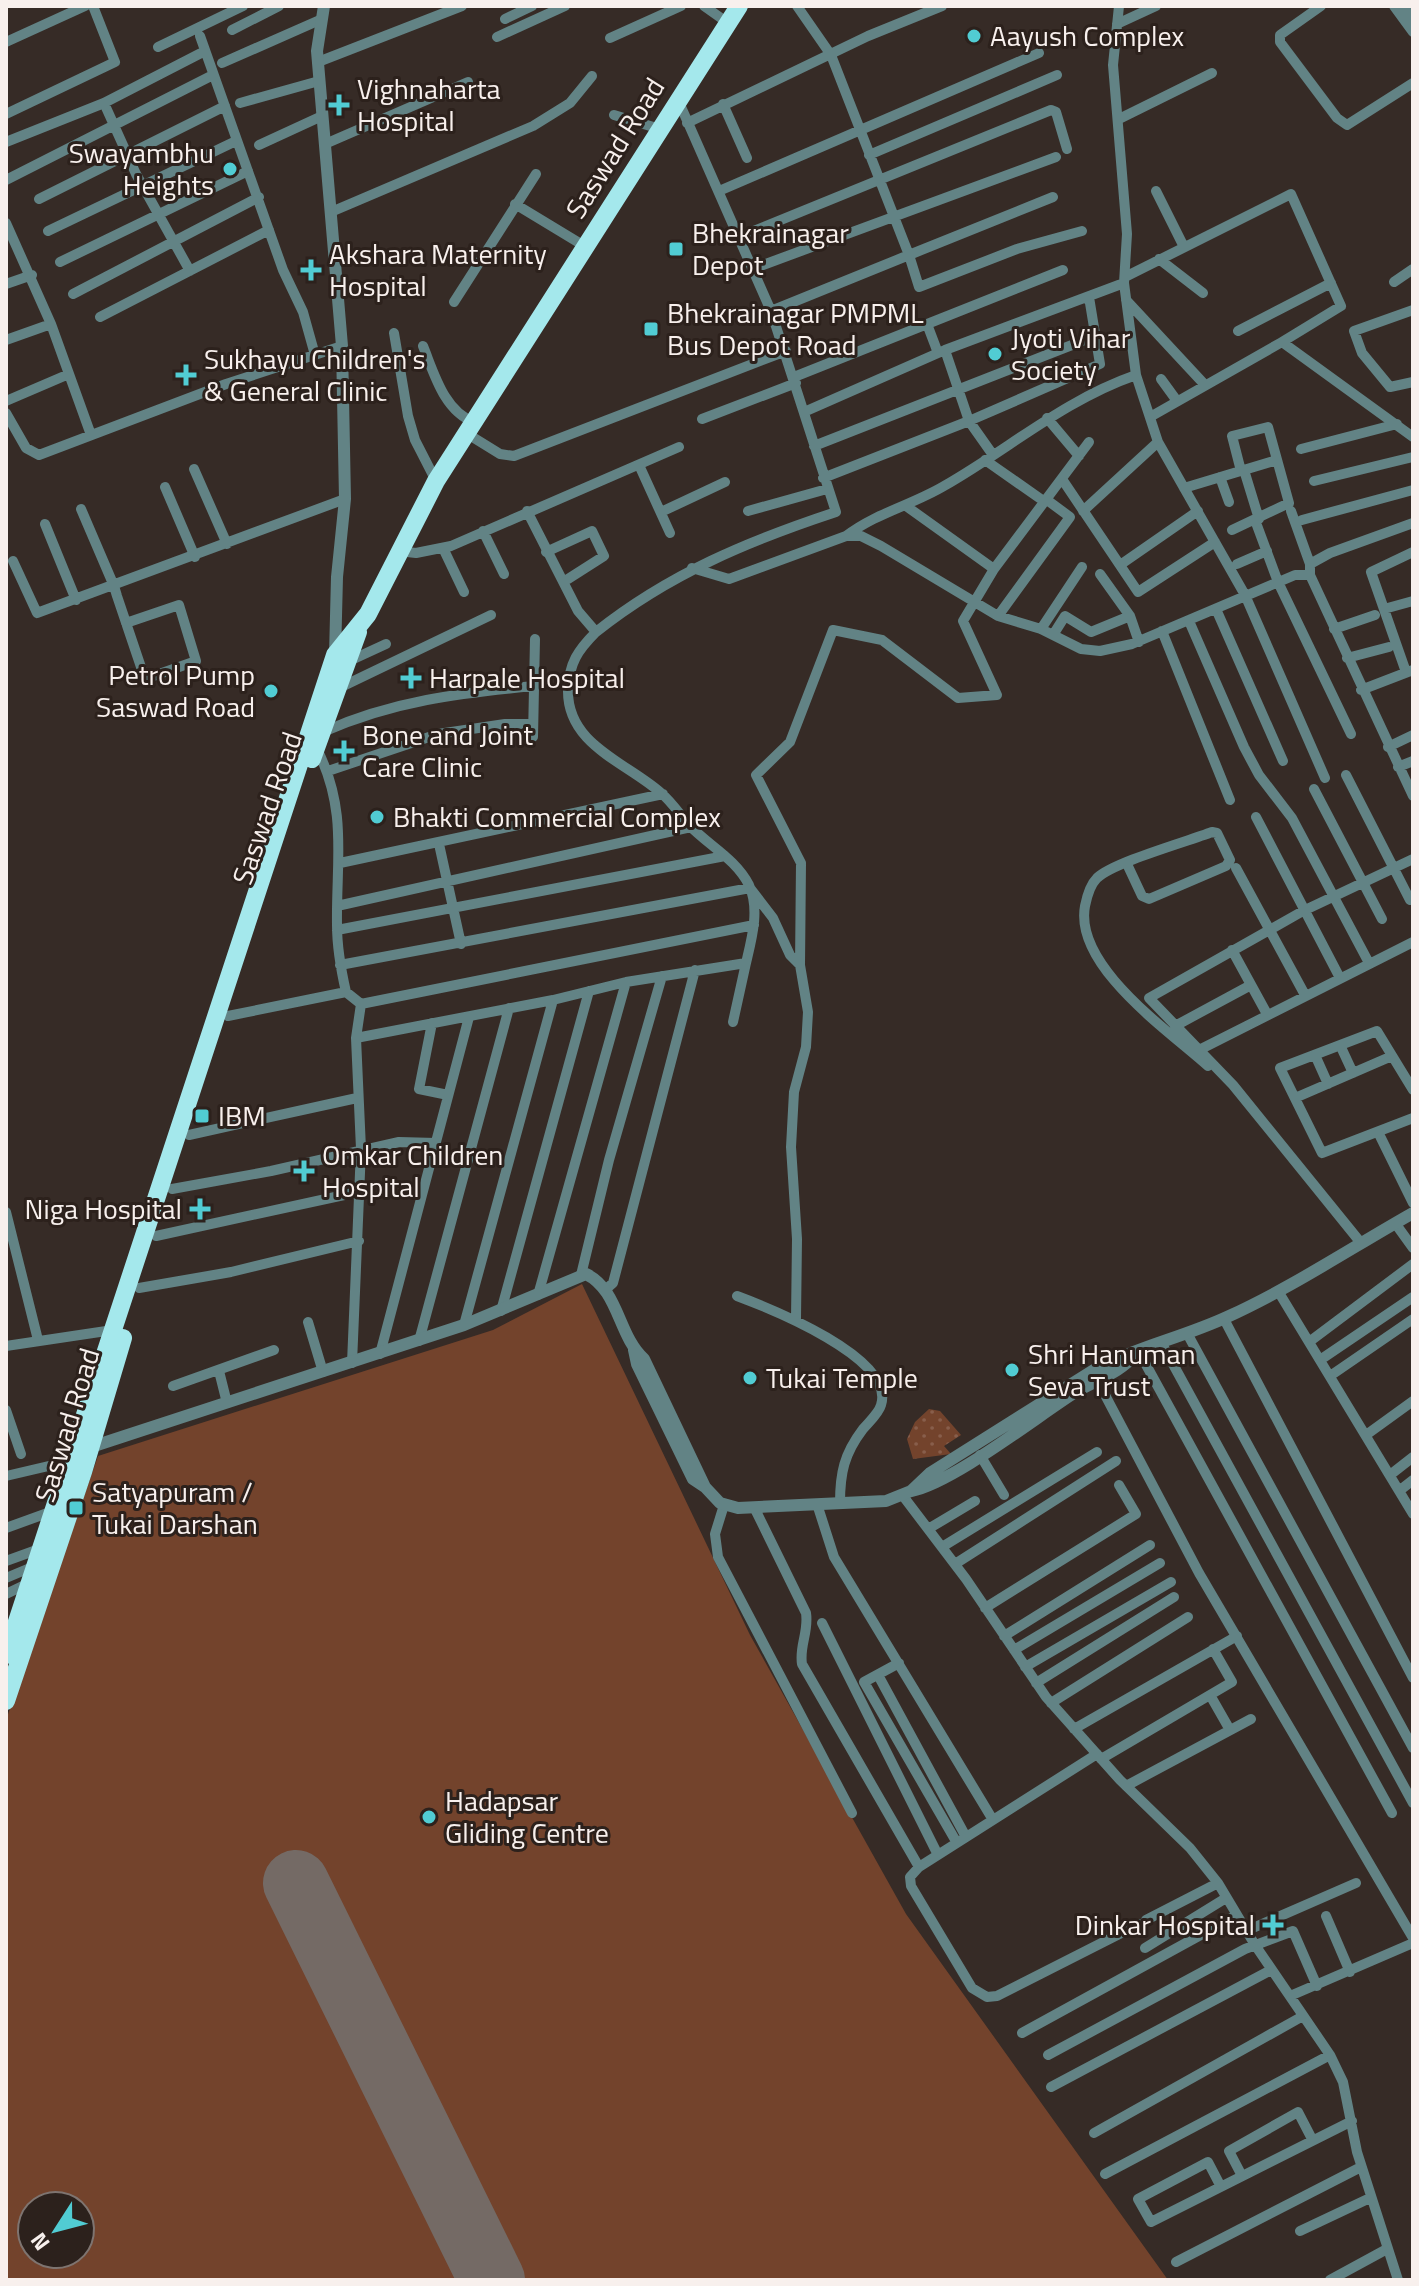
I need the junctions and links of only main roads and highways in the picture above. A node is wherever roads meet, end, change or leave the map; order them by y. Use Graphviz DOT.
graph roads {
  1 [pos="739,6"];
  2 [pos="330,690"];
  3 [pos="6,1655"];
  4 [pos="6,1701"];
  1 -- 2 [label="highway, Saswad Road"];
  2 -- 3 [label="highway, Saswad Road"];
  2 -- 4 [label="highway, Saswad Road"];
}
